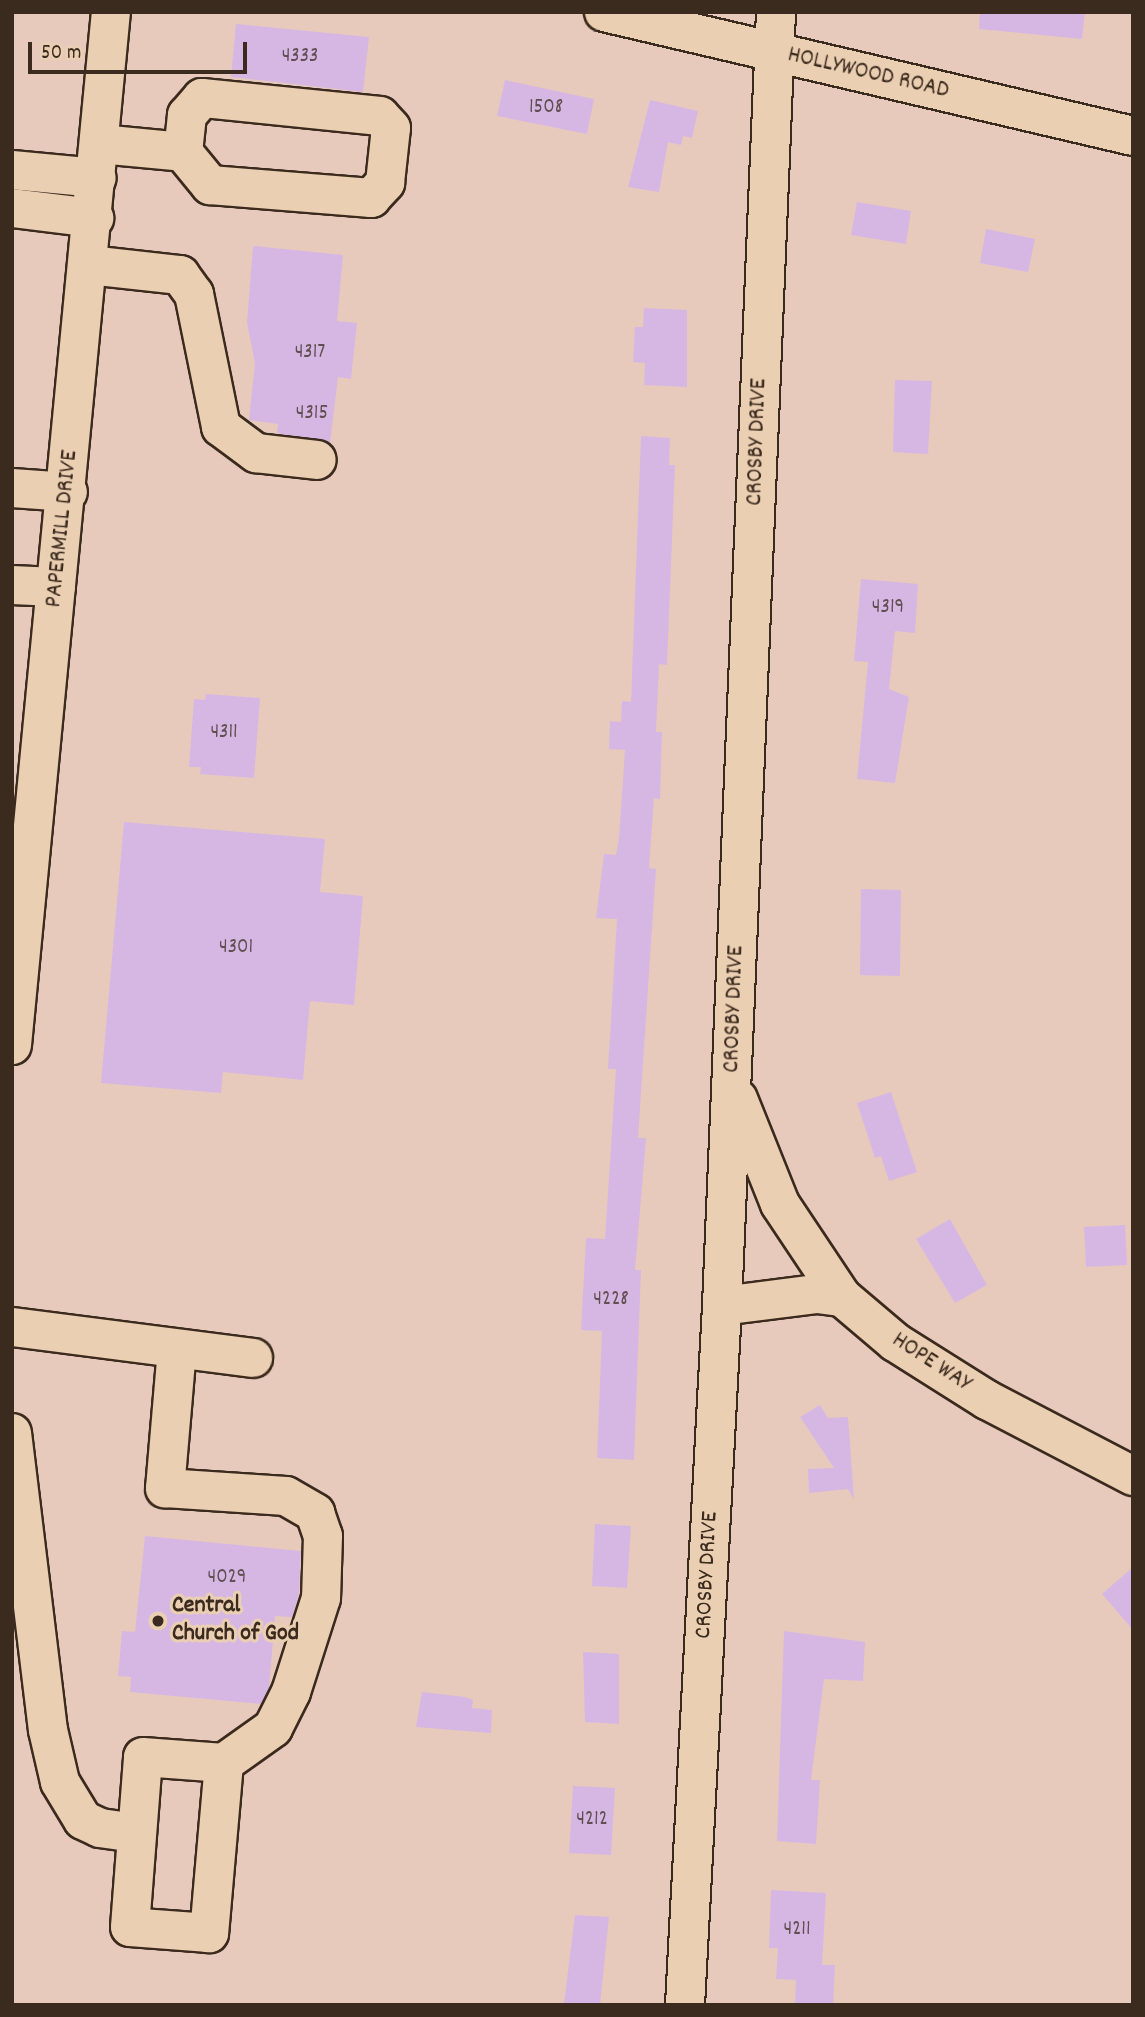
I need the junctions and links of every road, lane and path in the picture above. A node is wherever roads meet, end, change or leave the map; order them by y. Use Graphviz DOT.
graph roads {
  1 [pos="111,12"];
  2 [pos="604,12"];
  3 [pos="776,12"];
  4 [pos="774,51"];
  5 [pos="1133,136"];
  6 [pos="183,152"];
  7 [pos="99,161"];
  8 [pos="12,170"];
  9 [pos="12,208"];
  10 [pos="94,218"];
  11 [pos="89,265"];
  12 [pos="317,460"];
  13 [pos="12,488"];
  14 [pos="68,492"];
  15 [pos="12,585"];
  16 [pos="56,587"];
  17 [pos="12,1045"];
  18 [pos="732,1081"];
  19 [pos="842,1297"];
  20 [pos="722,1306"];
  21 [pos="12,1327"];
  22 [pos="177,1349"];
  23 [pos="253,1359"];
  24 [pos="12,1433"];
  25 [pos="1133,1476"];
  26 [pos="224,1763"];
  27 [pos="137,1833"];
  28 [pos="685,2005"];
  1 -- 7 [label="street, PAPERMILL DRIVE"];
  2 -- 4 [label="street, HOLLYWOOD ROAD"];
  3 -- 4 [label="street, CROSBY DRIVE"];
  4 -- 5 [label="street, HOLLYWOOD ROAD"];
  4 -- 18 [label="street, CROSBY DRIVE"];
  6 -- 6 [label="street"];
  6 -- 7 [label="street"];
  7 -- 8 [label="street"];
  7 -- 10 [label="street, PAPERMILL DRIVE"];
  9 -- 10 [label="street"];
  10 -- 11 [label="street, PAPERMILL DRIVE"];
  11 -- 12 [label="street"];
  11 -- 14 [label="street, PAPERMILL DRIVE"];
  13 -- 14 [label="street"];
  14 -- 16 [label="street, PAPERMILL DRIVE"];
  15 -- 16 [label="street"];
  16 -- 17 [label="street, PAPERMILL DRIVE"];
  18 -- 19 [label="street, HOPE WAY"];
  18 -- 20 [label="street, CROSBY DRIVE"];
  19 -- 20 [label="street"];
  19 -- 25 [label="street, HOPE WAY"];
  20 -- 28 [label="street, CROSBY DRIVE"];
  21 -- 22 [label="street"];
  22 -- 23 [label="street"];
  22 -- 26 [label="street"];
  24 -- 27 [label="street"];
  26 -- 27 [label="street"];
  26 -- 27 [label="street"];
}
